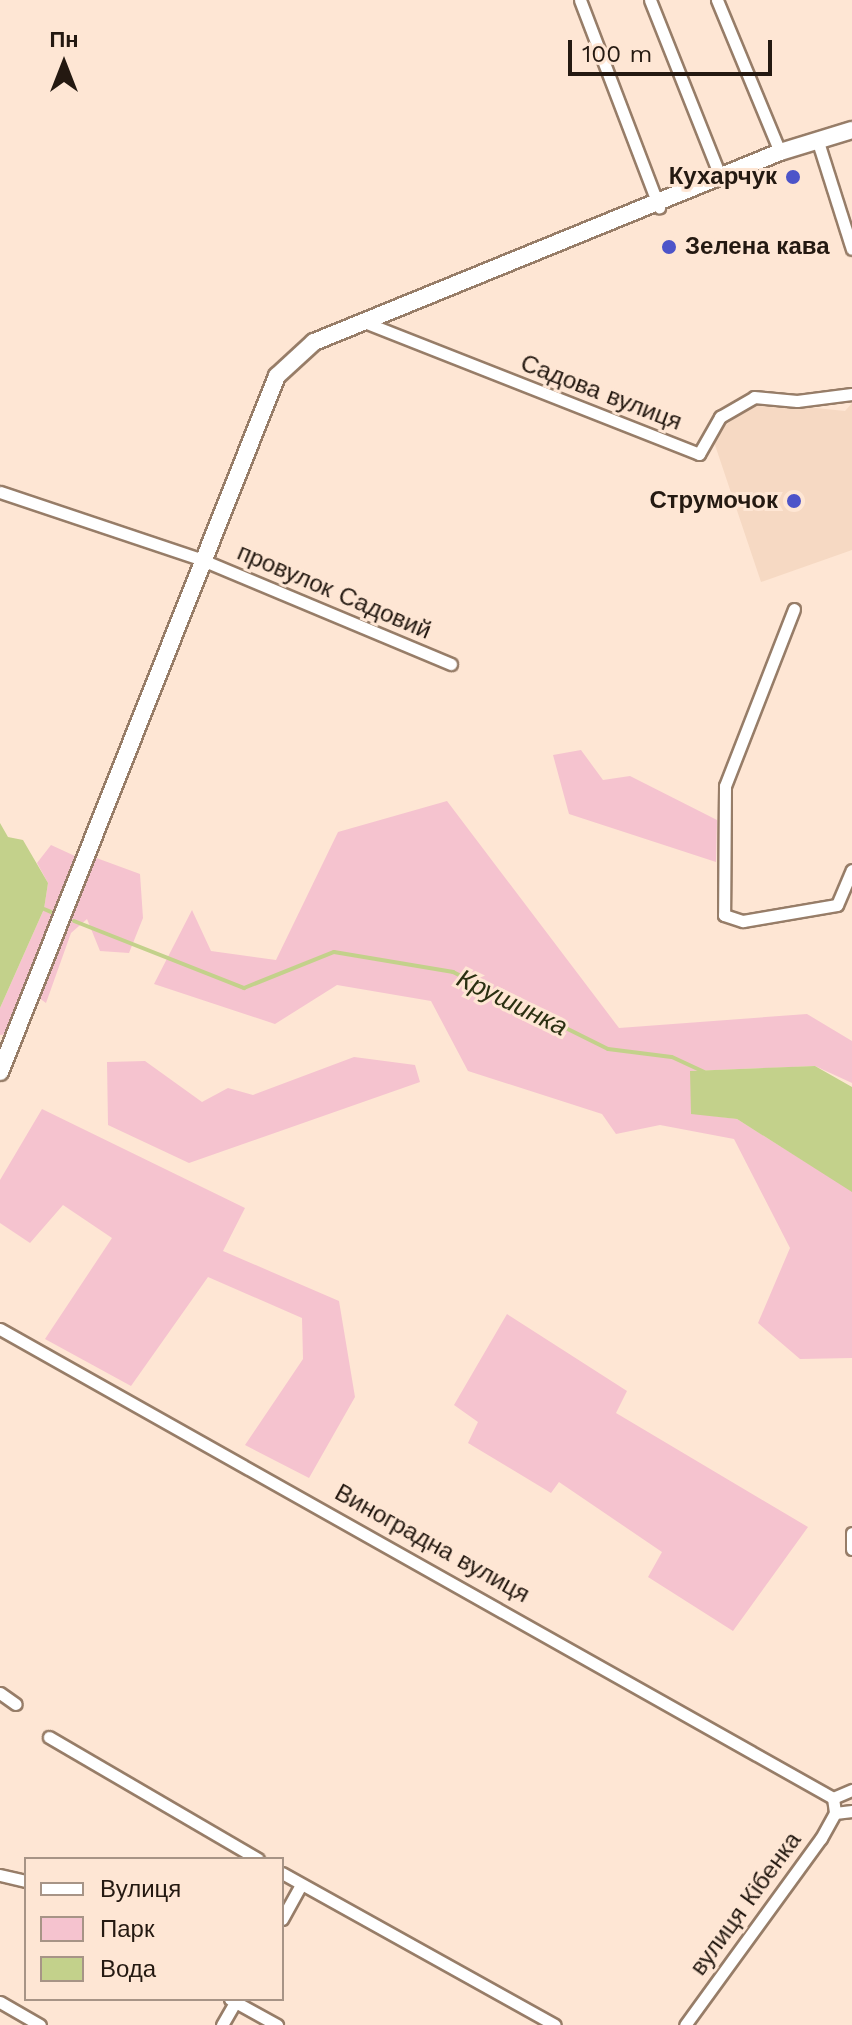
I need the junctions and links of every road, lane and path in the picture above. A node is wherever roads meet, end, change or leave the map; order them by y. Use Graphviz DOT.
graph roads {
  1 [pos="580,0"];
  2 [pos="650,0"];
  3 [pos="717,0"];
  4 [pos="852,130"];
  5 [pos="818,142"];
  6 [pos="780,152"];
  7 [pos="720,176"];
  8 [pos="659,207"];
  9 [pos="852,249"];
  10 [pos="364,322"];
  11 [pos="852,394"];
  12 [pos="0,492"];
  13 [pos="200,559"];
  14 [pos="794,609"];
  15 [pos="451,664"];
  16 [pos="852,870"];
  17 [pos="0,1072"];
  18 [pos="0,1329"];
  19 [pos="852,1533"];
  20 [pos="852,1549"];
  21 [pos="0,1693"];
  22 [pos="16,1704"];
  23 [pos="49,1737"];
  24 [pos="852,1790"];
  25 [pos="834,1805"];
  26 [pos="852,1811"];
  27 [pos="255,1857"];
  28 [pos="284,1874"];
  29 [pos="0,1875"];
  30 [pos="24,1881"];
  31 [pos="301,1885"];
  32 [pos="284,1915"];
  33 [pos="234,2001"];
  34 [pos="236,2001"];
  35 [pos="0,2002"];
  36 [pos="40,2025"];
  37 [pos="222,2025"];
  38 [pos="277,2025"];
  39 [pos="555,2025"];
  40 [pos="685,2025"];
  1 -- 8 [label="street"];
  2 -- 7 [label="street"];
  3 -- 6 [label="street"];
  4 -- 5 [label="street"];
  5 -- 6 [label="street"];
  5 -- 9 [label="street"];
  6 -- 7 [label="street"];
  7 -- 8 [label="street"];
  8 -- 10 [label="street"];
  10 -- 11 [label="street, Садова вулиця"];
  10 -- 13 [label="street"];
  12 -- 13 [label="street, провулок Садовий"];
  13 -- 15 [label="street, провулок Садовий"];
  13 -- 17 [label="street"];
  14 -- 16 [label="street"];
  18 -- 25 [label="street, Виноградна вулиця"];
  19 -- 20 [label="street"];
  21 -- 22 [label="street"];
  23 -- 27 [label="street"];
  24 -- 25 [label="street"];
  25 -- 26 [label="street"];
  25 -- 40 [label="street, вулиця Кібенка"];
  28 -- 31 [label="street"];
  29 -- 30 [label="street"];
  31 -- 32 [label="street"];
  31 -- 39 [label="street"];
  33 -- 37 [label="street"];
  34 -- 38 [label="street"];
  35 -- 36 [label="street"];
}
